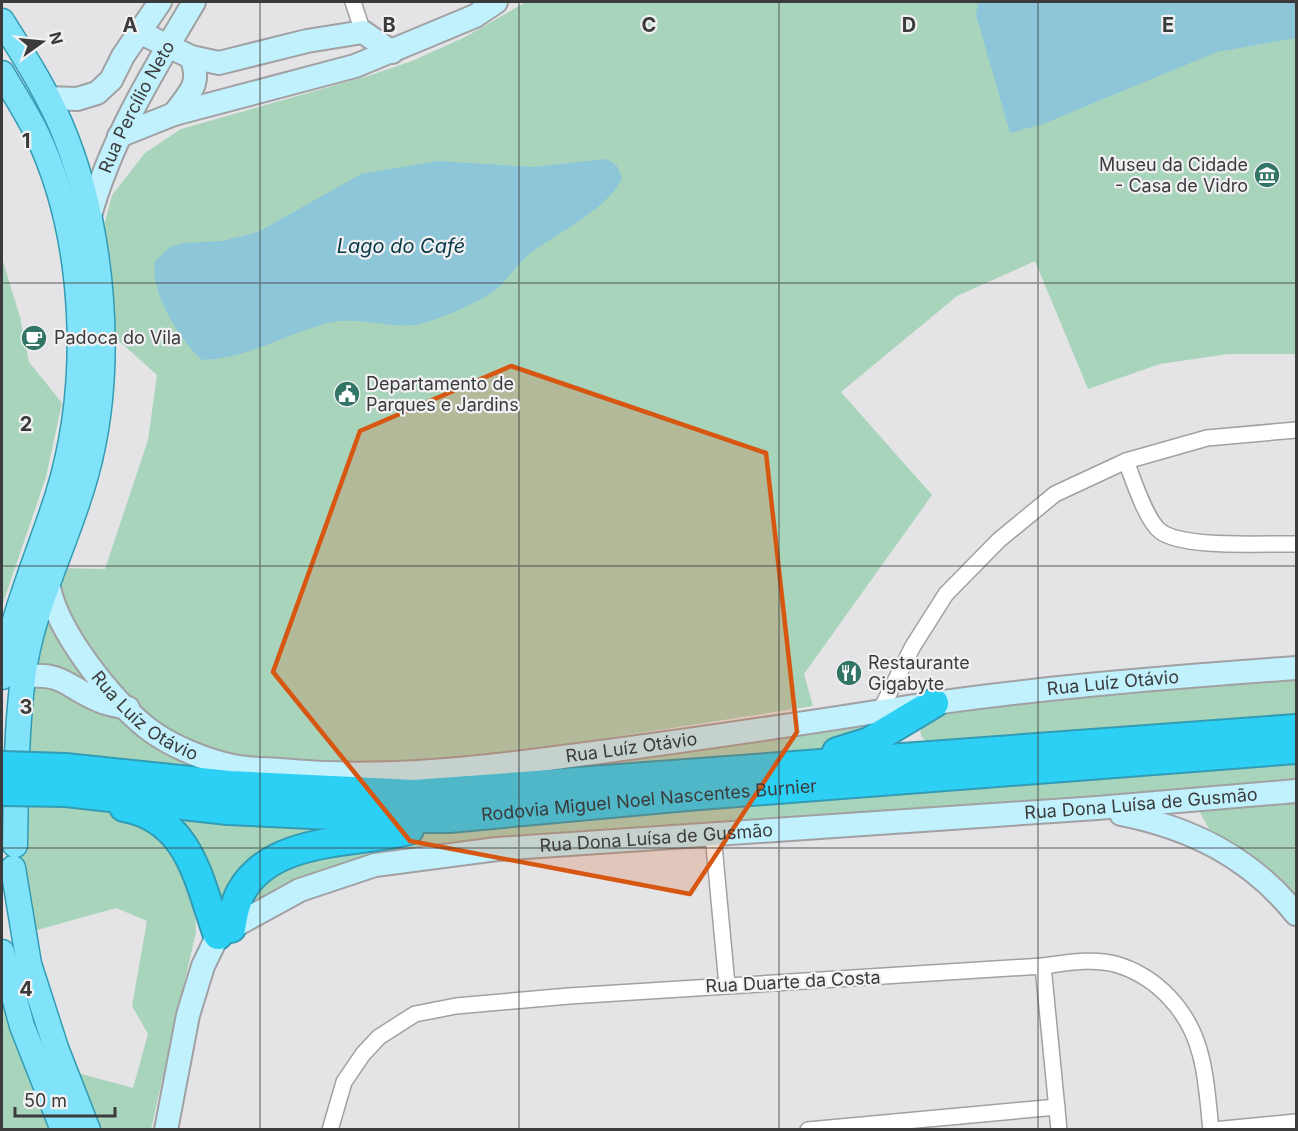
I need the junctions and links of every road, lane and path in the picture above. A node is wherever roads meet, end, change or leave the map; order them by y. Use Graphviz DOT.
graph roads {
  1 [pos="160,2"];
  2 [pos="194,2"];
  3 [pos="353,2"];
  4 [pos="496,2"];
  5 [pos="2,21"];
  6 [pos="363,32"];
  7 [pos="141,33"];
  8 [pos="167,46"];
  9 [pos="392,52"];
  10 [pos="190,57"];
  11 [pos="2,73"];
  12 [pos="47,98"];
  13 [pos="174,114"];
  14 [pos="119,136"];
  15 [pos="89,219"];
  16 [pos="90,312"];
  17 [pos="1296,430"];
  18 [pos="1126,461"];
  19 [pos="1296,544"];
  20 [pos="48,587"];
  21 [pos="1296,668"];
  22 [pos="12,677"];
  23 [pos="934,703"];
  24 [pos="128,708"];
  25 [pos="880,711"];
  26 [pos="1296,729"];
  27 [pos="1296,749"];
  28 [pos="776,765"];
  29 [pos="2,766"];
  30 [pos="68,784"];
  31 [pos="2,791"];
  32 [pos="1296,791"];
  33 [pos="1096,808"];
  34 [pos="449,818"];
  35 [pos="713,835"];
  36 [pos="8,855"];
  37 [pos="1296,914"];
  38 [pos="224,932"];
  39 [pos="2,952"];
  40 [pos="1043,966"];
  41 [pos="726,986"];
  42 [pos="1057,1107"];
  43 [pos="1296,1122"];
  44 [pos="166,1124"];
  45 [pos="63,1130"];
  46 [pos="88,1130"];
  47 [pos="330,1130"];
  48 [pos="808,1130"];
  49 [pos="1059,1130"];
  50 [pos="1213,1130"];
  1 -- 7 [label="street, Rua Percílio Neto"];
  2 -- 8 [label="street, Rua Percílio Neto"];
  3 -- 6 [label="street"];
  4 -- 9 [label="street"];
  5 -- 12 [label="main road"];
  6 -- 9 [label="street"];
  6 -- 10 [label="street"];
  7 -- 8 [label="street"];
  7 -- 12 [label="street, Rua Percílio Neto"];
  8 -- 10 [label="street"];
  8 -- 14 [label="street, Rua Percílio Neto"];
  9 -- 13 [label="street"];
  10 -- 13 [label="street"];
  11 -- 16 [label="main road"];
  12 -- 15 [label="main road"];
  13 -- 14 [label="street"];
  14 -- 15 [label="street, Rua Percílio Neto"];
  15 -- 16 [label="main road"];
  16 -- 20 [label="main road"];
  16 -- 22 [label="main road"];
  17 -- 18 [label="street"];
  18 -- 19 [label="street"];
  18 -- 25 [label="street"];
  20 -- 22 [label="main road"];
  20 -- 24 [label="street, Rua Luíz Otávio"];
  21 -- 23 [label="street, Rua Luíz Otávio"];
  22 -- 24 [label="street"];
  22 -- 36 [label="main road"];
  23 -- 25 [label="street, Rua Luíz Otávio"];
  23 -- 28 [label="highway"];
  24 -- 25 [label="street, Rua Luíz Otávio"];
  26 -- 28 [label="highway, Rodovia Miguel Noel Nascentes Burnier"];
  27 -- 34 [label="highway, Rodovia Miguel Noel Nascentes Burnier"];
  28 -- 30 [label="highway, Rodovia Miguel Noel Nascentes Burnier"];
  29 -- 30 [label="highway, Rodovia Miguel Noel Nascentes Burnier, bridge"];
  30 -- 31 [label="highway, Rodovia Miguel Noel Nascentes Burnier, bridge"];
  30 -- 34 [label="highway, Rodovia Miguel Noel Nascentes Burnier"];
  30 -- 38 [label="highway"];
  32 -- 33 [label="street, Rua Dona Luísa de Gusmão"];
  33 -- 35 [label="street, Rua Dona Luísa de Gusmão"];
  33 -- 37 [label="street"];
  34 -- 38 [label="highway"];
  35 -- 38 [label="street, Rua Dona Luísa de Gusmão"];
  35 -- 41 [label="street"];
  36 -- 46 [label="main road"];
  38 -- 44 [label="street"];
  39 -- 45 [label="main road"];
  40 -- 41 [label="street, Rua Duarte da Costa"];
  40 -- 42 [label="street"];
  40 -- 50 [label="street, Rua Duarte da Costa"];
  41 -- 47 [label="street, Rua Duarte da Costa"];
  42 -- 48 [label="street"];
  42 -- 49 [label="street"];
  43 -- 50 [label="street"];
}
